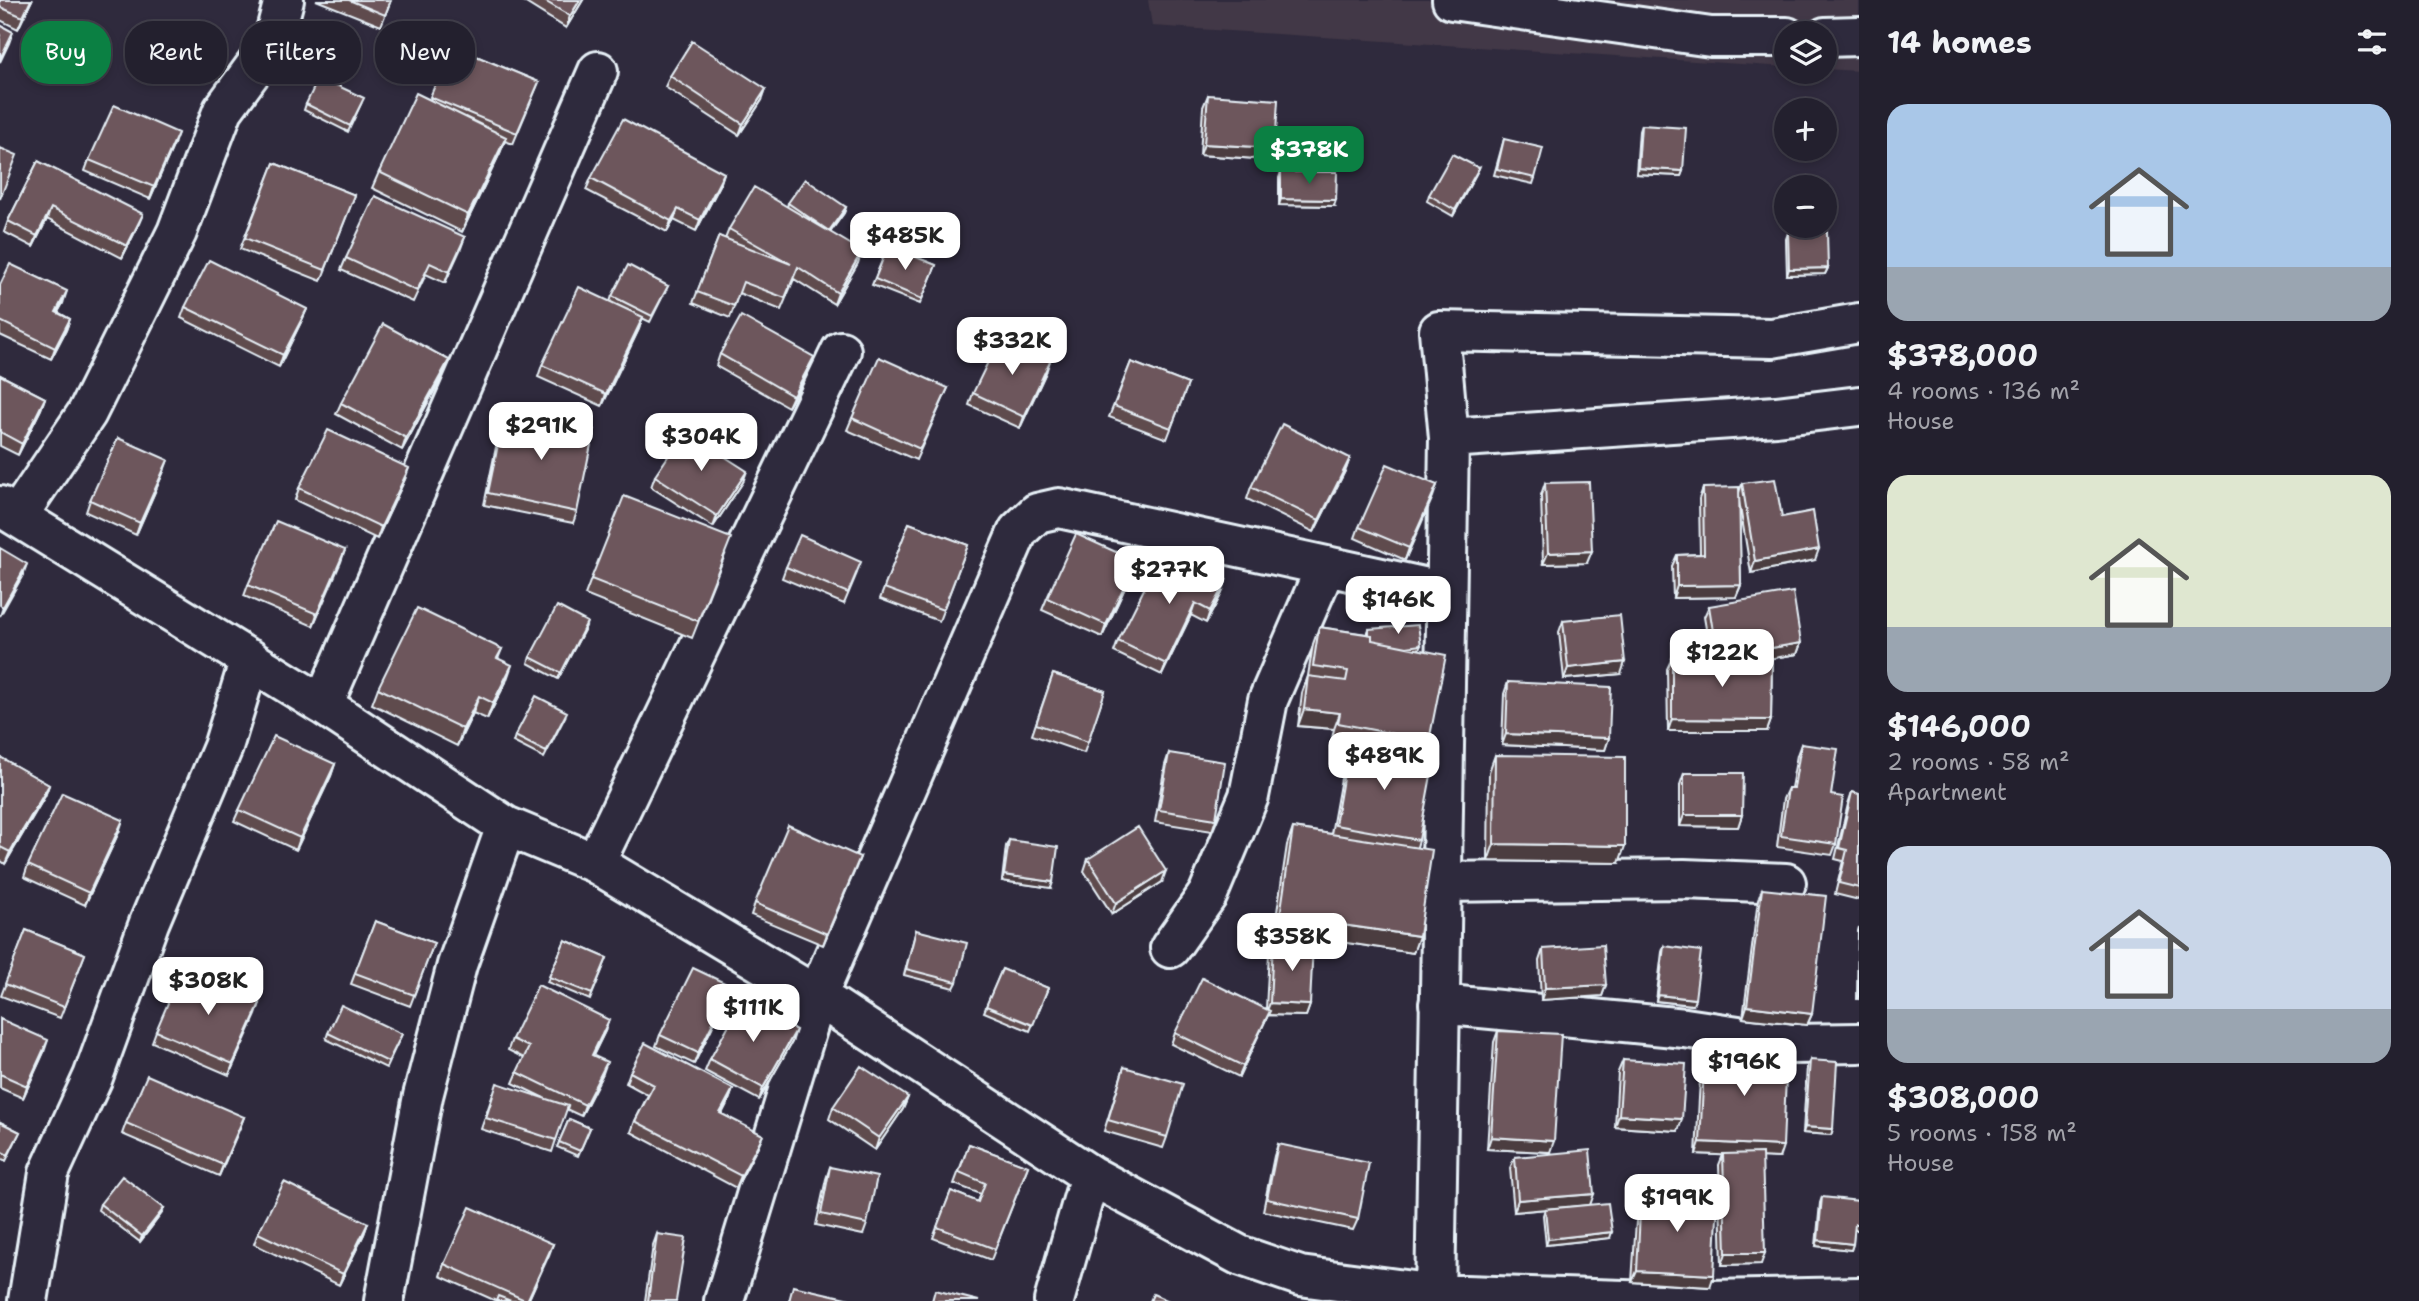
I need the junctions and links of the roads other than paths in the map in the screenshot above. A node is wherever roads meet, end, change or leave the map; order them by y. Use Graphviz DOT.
graph roads {
  1 [pos="284,0"];
  2 [pos="1452,0"];
  3 [pos="1679,16"];
  4 [pos="1859,36"];
  5 [pos="1774,37"];
  6 [pos="1837,37"];
  7 [pos="598,71"];
  8 [pos="1859,323"];
  9 [pos="841,351"];
  10 [pos="1859,405"];
  11 [pos="1449,438"];
  12 [pos="9,510"];
  13 [pos="1326,566"];
  14 [pos="1446,592"];
  15 [pos="250,659"];
  16 [pos="323,705"];
  17 [pos="506,826"];
  18 [pos="596,863"];
  19 [pos="1441,883"];
  20 [pos="1786,883"];
  21 [pos="1170,948"];
  22 [pos="817,996"];
  23 [pos="1439,1004"];
  24 [pos="1859,1043"];
  25 [pos="1090,1175"];
  26 [pos="1859,1297"];
  27 [pos="1435,1298"];
  28 [pos="28,1301"];
  29 [pos="384,1301"];
  30 [pos="724,1301"];
  31 [pos="1054,1301"];
  1 -- 12 [label="street"];
  2 -- 3 [label="street"];
  3 -- 5 [label="street"];
  4 -- 6 [label="street"];
  7 -- 16 [label="street"];
  8 -- 11 [label="street"];
  9 -- 18 [label="street"];
  10 -- 11 [label="street"];
  11 -- 14 [label="street"];
  12 -- 15 [label="street"];
  13 -- 14 [label="street"];
  13 -- 21 [label="street"];
  13 -- 22 [label="street"];
  14 -- 19 [label="street"];
  15 -- 16 [label="street"];
  15 -- 28 [label="street"];
  16 -- 17 [label="street"];
  17 -- 18 [label="street"];
  17 -- 29 [label="street"];
  18 -- 22 [label="street"];
  19 -- 20 [label="street"];
  19 -- 23 [label="street"];
  22 -- 25 [label="street"];
  22 -- 30 [label="street"];
  23 -- 24 [label="street"];
  23 -- 27 [label="street"];
  25 -- 27 [label="street"];
  25 -- 31 [label="street"];
  26 -- 27 [label="street"];
}
